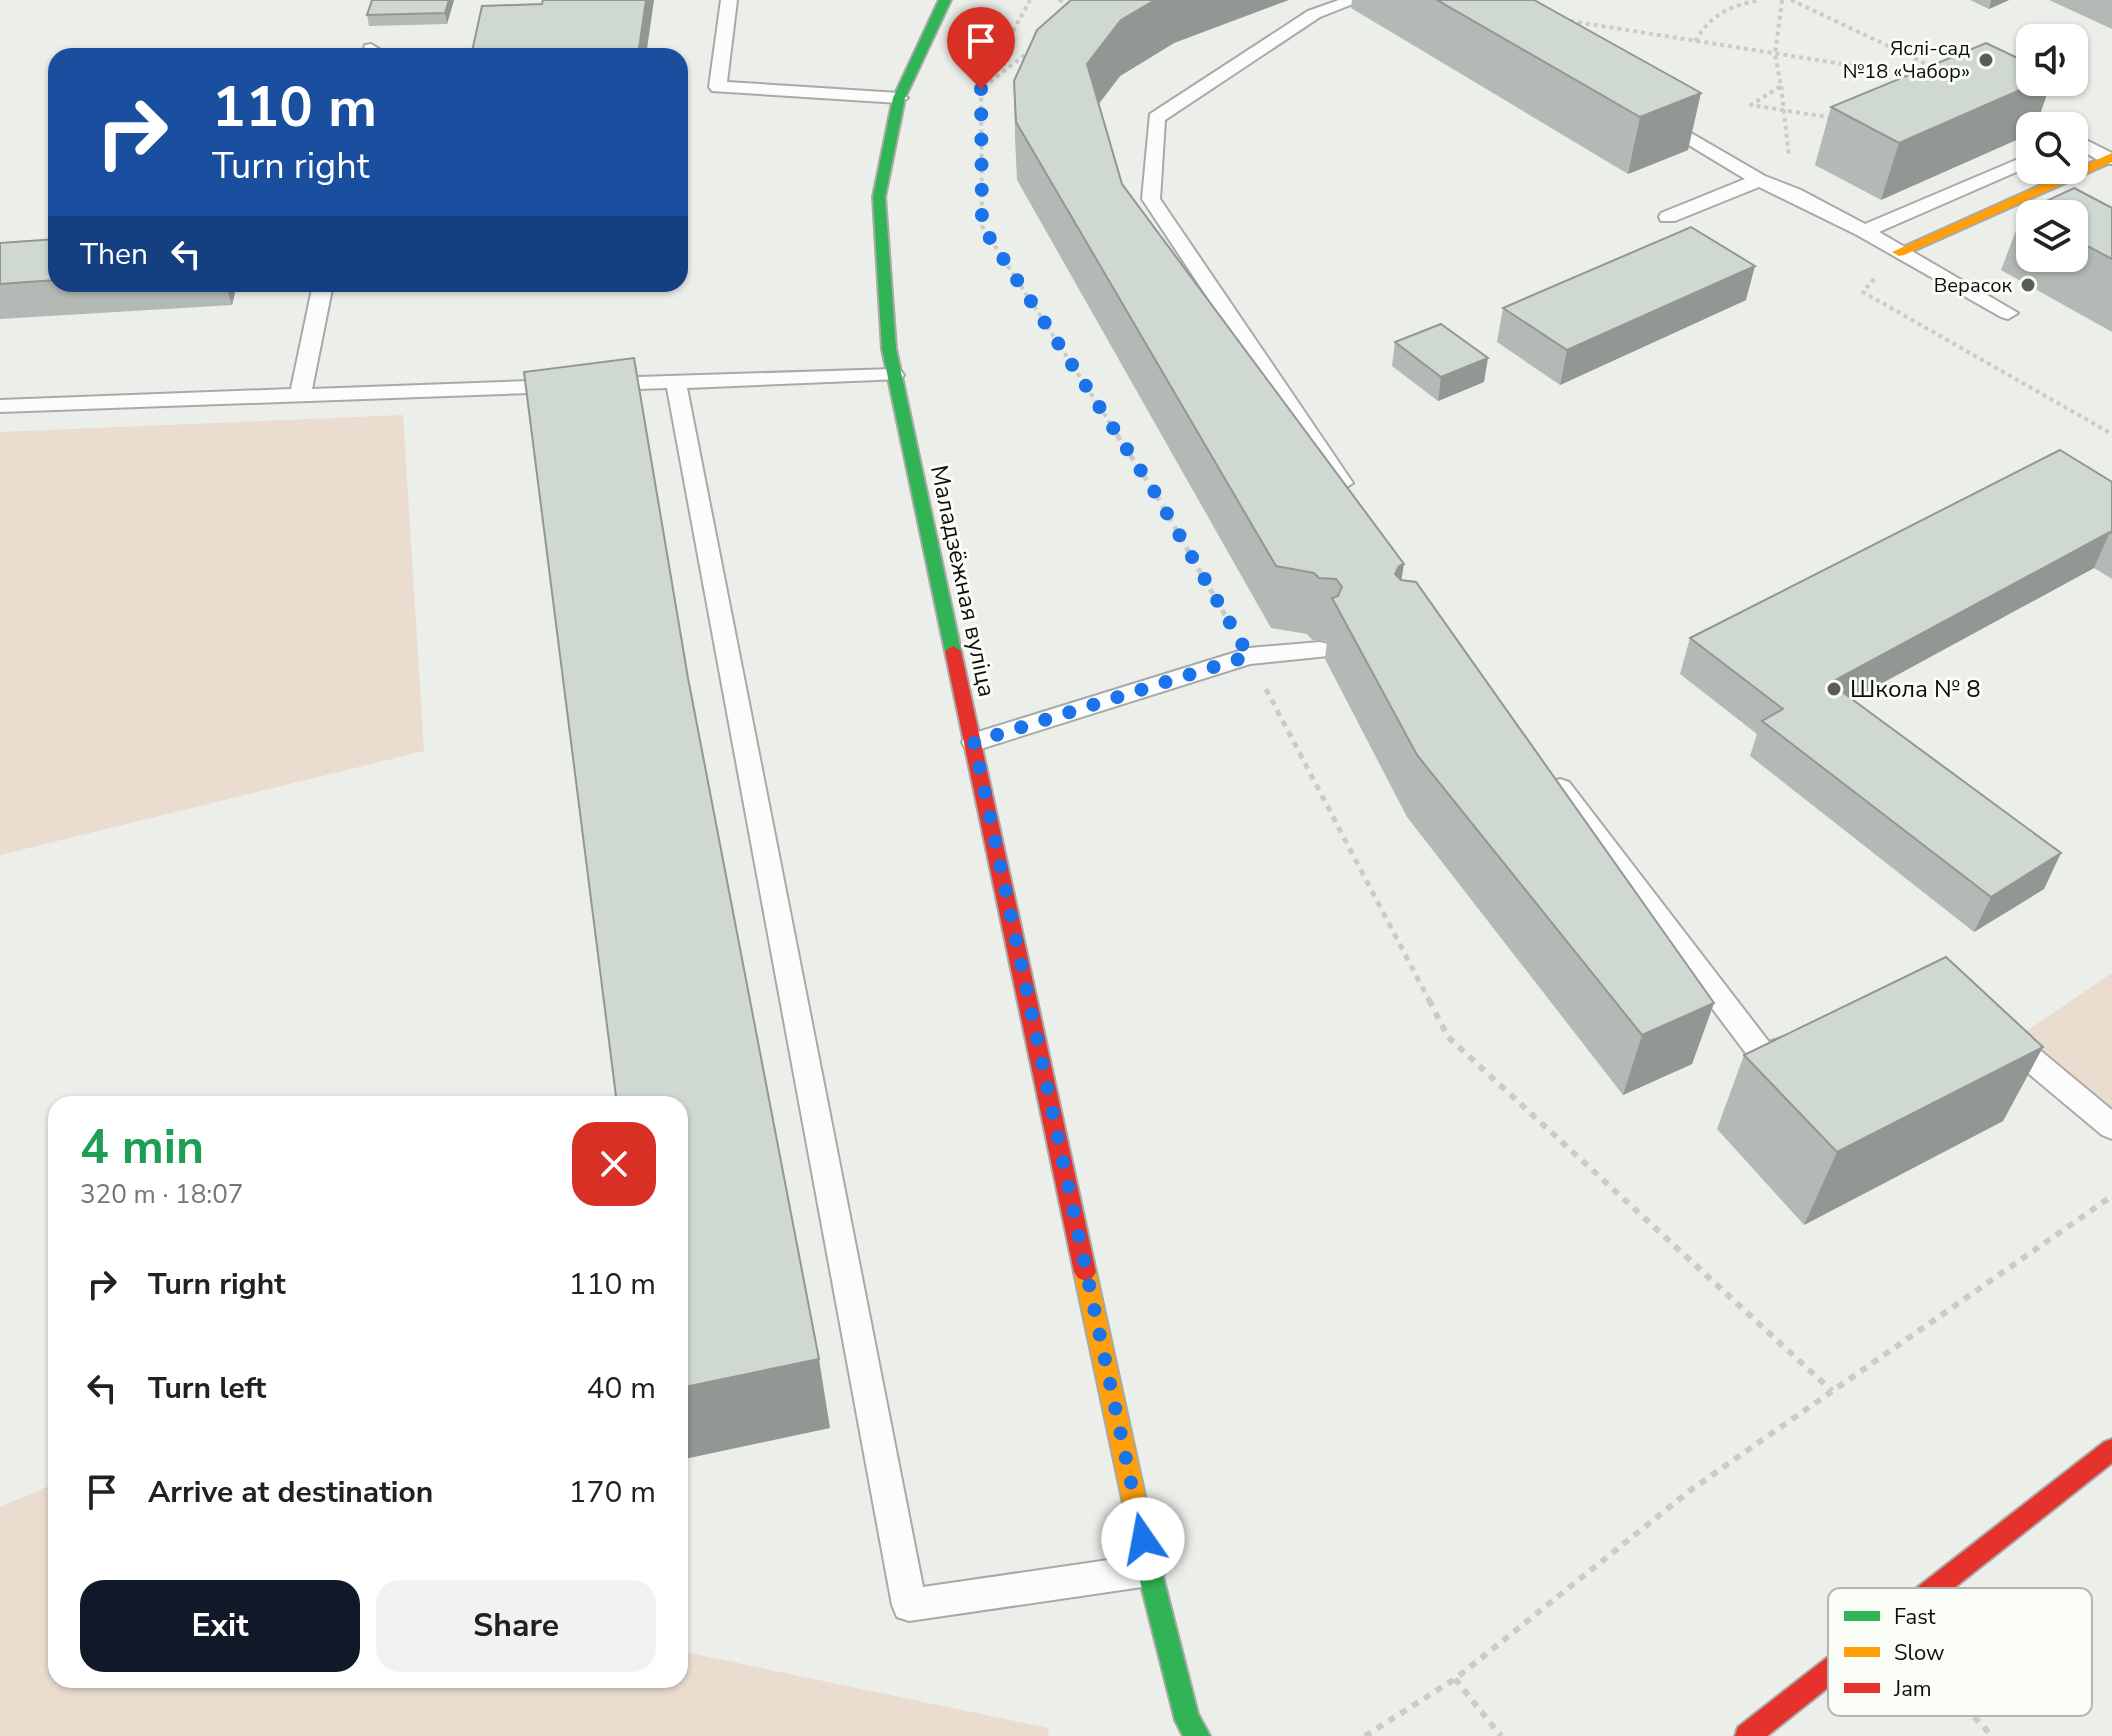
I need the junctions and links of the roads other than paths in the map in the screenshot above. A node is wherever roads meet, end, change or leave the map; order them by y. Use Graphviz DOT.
graph roads {
  1 [pos="729,0"];
  2 [pos="945,0"];
  3 [pos="1355,0"];
  4 [pos="899,98"];
  5 [pos="1640,108"];
  6 [pos="2088,146"];
  7 [pos="2110,158"];
  8 [pos="2016,165"];
  9 [pos="1759,180"];
  10 [pos="2007,206"];
  11 [pos="2016,210"];
  12 [pos="1668,217"];
  13 [pos="1864,231"];
  14 [pos="1899,252"];
  15 [pos="321,292"];
  16 [pos="2008,313"];
  17 [pos="894,375"];
  18 [pos="676,382"];
  19 [pos="300,395"];
  20 [pos="0,406"];
  21 [pos="1356,504"];
  22 [pos="1320,650"];
  23 [pos="974,742"];
  24 [pos="1542,764"];
  25 [pos="1992,1027"];
  26 [pos="1806,1040"];
  27 [pos="2112,1127"];
  28 [pos="2112,1449"];
  29 [pos="1149,1570"];
  30 [pos="1934,1588"];
  31 [pos="1828,1672"];
  32 [pos="1198,1736"];
  33 [pos="1747,1736"];
  1 -- 4 [label="lane"];
  2 -- 4 [label="street, Маладзёжная вуліца"];
  3 -- 21 [label="lane"];
  4 -- 17 [label="street, Маладзёжная вуліца"];
  5 -- 9 [label="lane"];
  6 -- 7 [label="lane"];
  7 -- 10 [label="street"];
  8 -- 13 [label="lane"];
  9 -- 12 [label="lane"];
  9 -- 13 [label="lane"];
  10 -- 11 [label="lane"];
  10 -- 14 [label="street"];
  13 -- 14 [label="lane"];
  14 -- 16 [label="lane"];
  15 -- 19 [label="lane"];
  17 -- 18 [label="lane"];
  17 -- 23 [label="street, Маладзёжная вуліца"];
  18 -- 19 [label="lane"];
  18 -- 29 [label="lane"];
  19 -- 20 [label="lane"];
  22 -- 23 [label="lane"];
  23 -- 29 [label="street, Маладзёжная вуліца"];
  24 -- 26 [label="lane"];
  25 -- 27 [label="lane"];
  28 -- 30 [label="street"];
  29 -- 32 [label="street, Маладзёжная вуліца"];
  31 -- 33 [label="street"];
}
